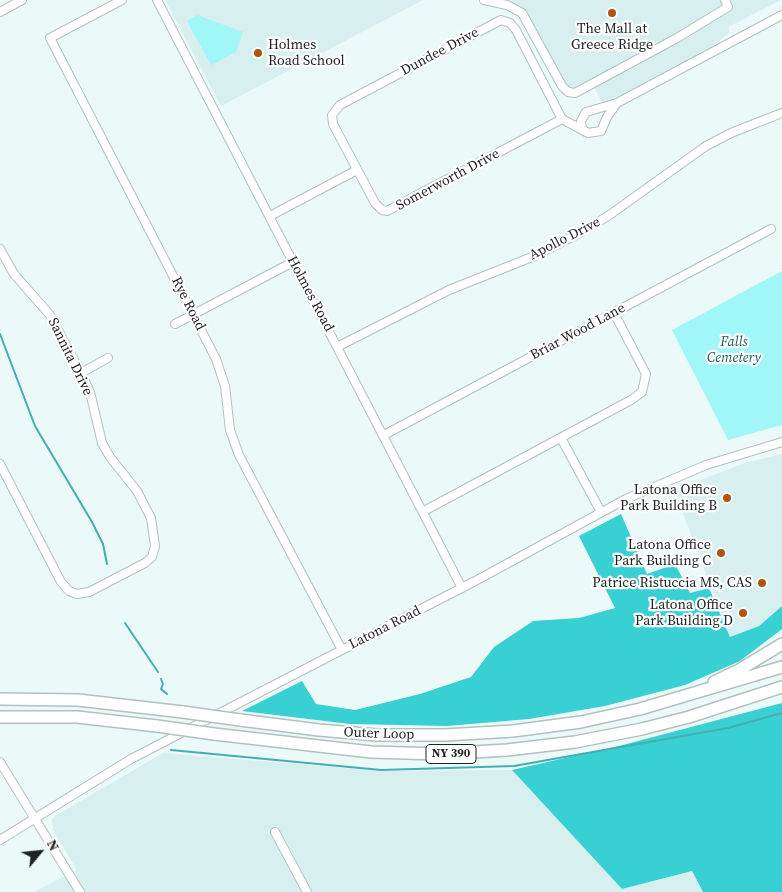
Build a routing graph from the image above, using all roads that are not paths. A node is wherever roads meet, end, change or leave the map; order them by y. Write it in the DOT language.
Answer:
graph roads {
  1 [pos="22,0"];
  2 [pos="122,0"];
  3 [pos="157,0"];
  4 [pos="484,0"];
  5 [pos="724,0"];
  6 [pos="0,12"];
  7 [pos="782,15"];
  8 [pos="617,103"];
  9 [pos="782,112"];
  10 [pos="562,119"];
  11 [pos="588,133"];
  12 [pos="357,170"];
  13 [pos="270,216"];
  14 [pos="772,229"];
  15 [pos="0,249"];
  16 [pos="292,262"];
  17 [pos="614,313"];
  18 [pos="193,314"];
  19 [pos="176,324"];
  20 [pos="338,347"];
  21 [pos="108,358"];
  22 [pos="81,373"];
  23 [pos="384,435"];
  24 [pos="561,438"];
  25 [pos="782,442"];
  26 [pos="0,464"];
  27 [pos="424,511"];
  28 [pos="601,512"];
  29 [pos="462,588"];
  30 [pos="782,638"];
  31 [pos="782,644"];
  32 [pos="342,650"];
  33 [pos="749,664"];
  34 [pos="782,667"];
  35 [pos="782,687"];
  36 [pos="782,691"];
  37 [pos="0,699"];
  38 [pos="735,702"];
  39 [pos="620,713"];
  40 [pos="0,717"];
  41 [pos="0,762"];
  42 [pos="35,818"];
  43 [pos="275,832"];
  44 [pos="0,840"];
  45 [pos="80,892"];
  46 [pos="307,892"];
  1 -- 6 [label="street"];
  2 -- 18 [label="street, Rye Road"];
  3 -- 13 [label="street, Holmes Road"];
  4 -- 5 [label="street"];
  7 -- 8 [label="street"];
  8 -- 11 [label="street"];
  8 -- 11 [label="street"];
  9 -- 20 [label="street, Apollo Drive"];
  10 -- 11 [label="street"];
  10 -- 12 [label="street, Somerworth Drive"];
  10 -- 12 [label="street, Dundee Drive"];
  12 -- 13 [label="street"];
  13 -- 16 [label="street, Holmes Road"];
  14 -- 17 [label="street, Briar Wood Lane"];
  15 -- 22 [label="street, Sannita Drive"];
  16 -- 18 [label="street"];
  16 -- 20 [label="street, Holmes Road"];
  17 -- 23 [label="street, Briar Wood Lane"];
  17 -- 24 [label="street"];
  18 -- 19 [label="street"];
  18 -- 32 [label="street, Rye Road"];
  20 -- 23 [label="street, Holmes Road"];
  21 -- 22 [label="street"];
  22 -- 26 [label="street, Sannita Drive"];
  23 -- 27 [label="street, Holmes Road"];
  24 -- 27 [label="street"];
  24 -- 28 [label="street"];
  25 -- 28 [label="street, Latona Road"];
  27 -- 29 [label="street, Holmes Road"];
  28 -- 29 [label="street, Latona Road"];
  29 -- 32 [label="street, Latona Road"];
  30 -- 33 [label="highway"];
  31 -- 33 [label="highway"];
  32 -- 42 [label="street, Latona Road"];
  33 -- 39 [label="highway"];
  34 -- 39 [label="highway, Outer Loop / NY 390"];
  35 -- 38 [label="highway, Outer Loop / NY 390"];
  36 -- 38 [label="highway"];
  37 -- 39 [label="highway, Outer Loop / NY 390, bridge"];
  38 -- 40 [label="highway, Outer Loop / NY 390, bridge"];
  41 -- 42 [label="street"];
  42 -- 44 [label="street, Latona Road"];
  42 -- 45 [label="street"];
  43 -- 46 [label="street"];
}
